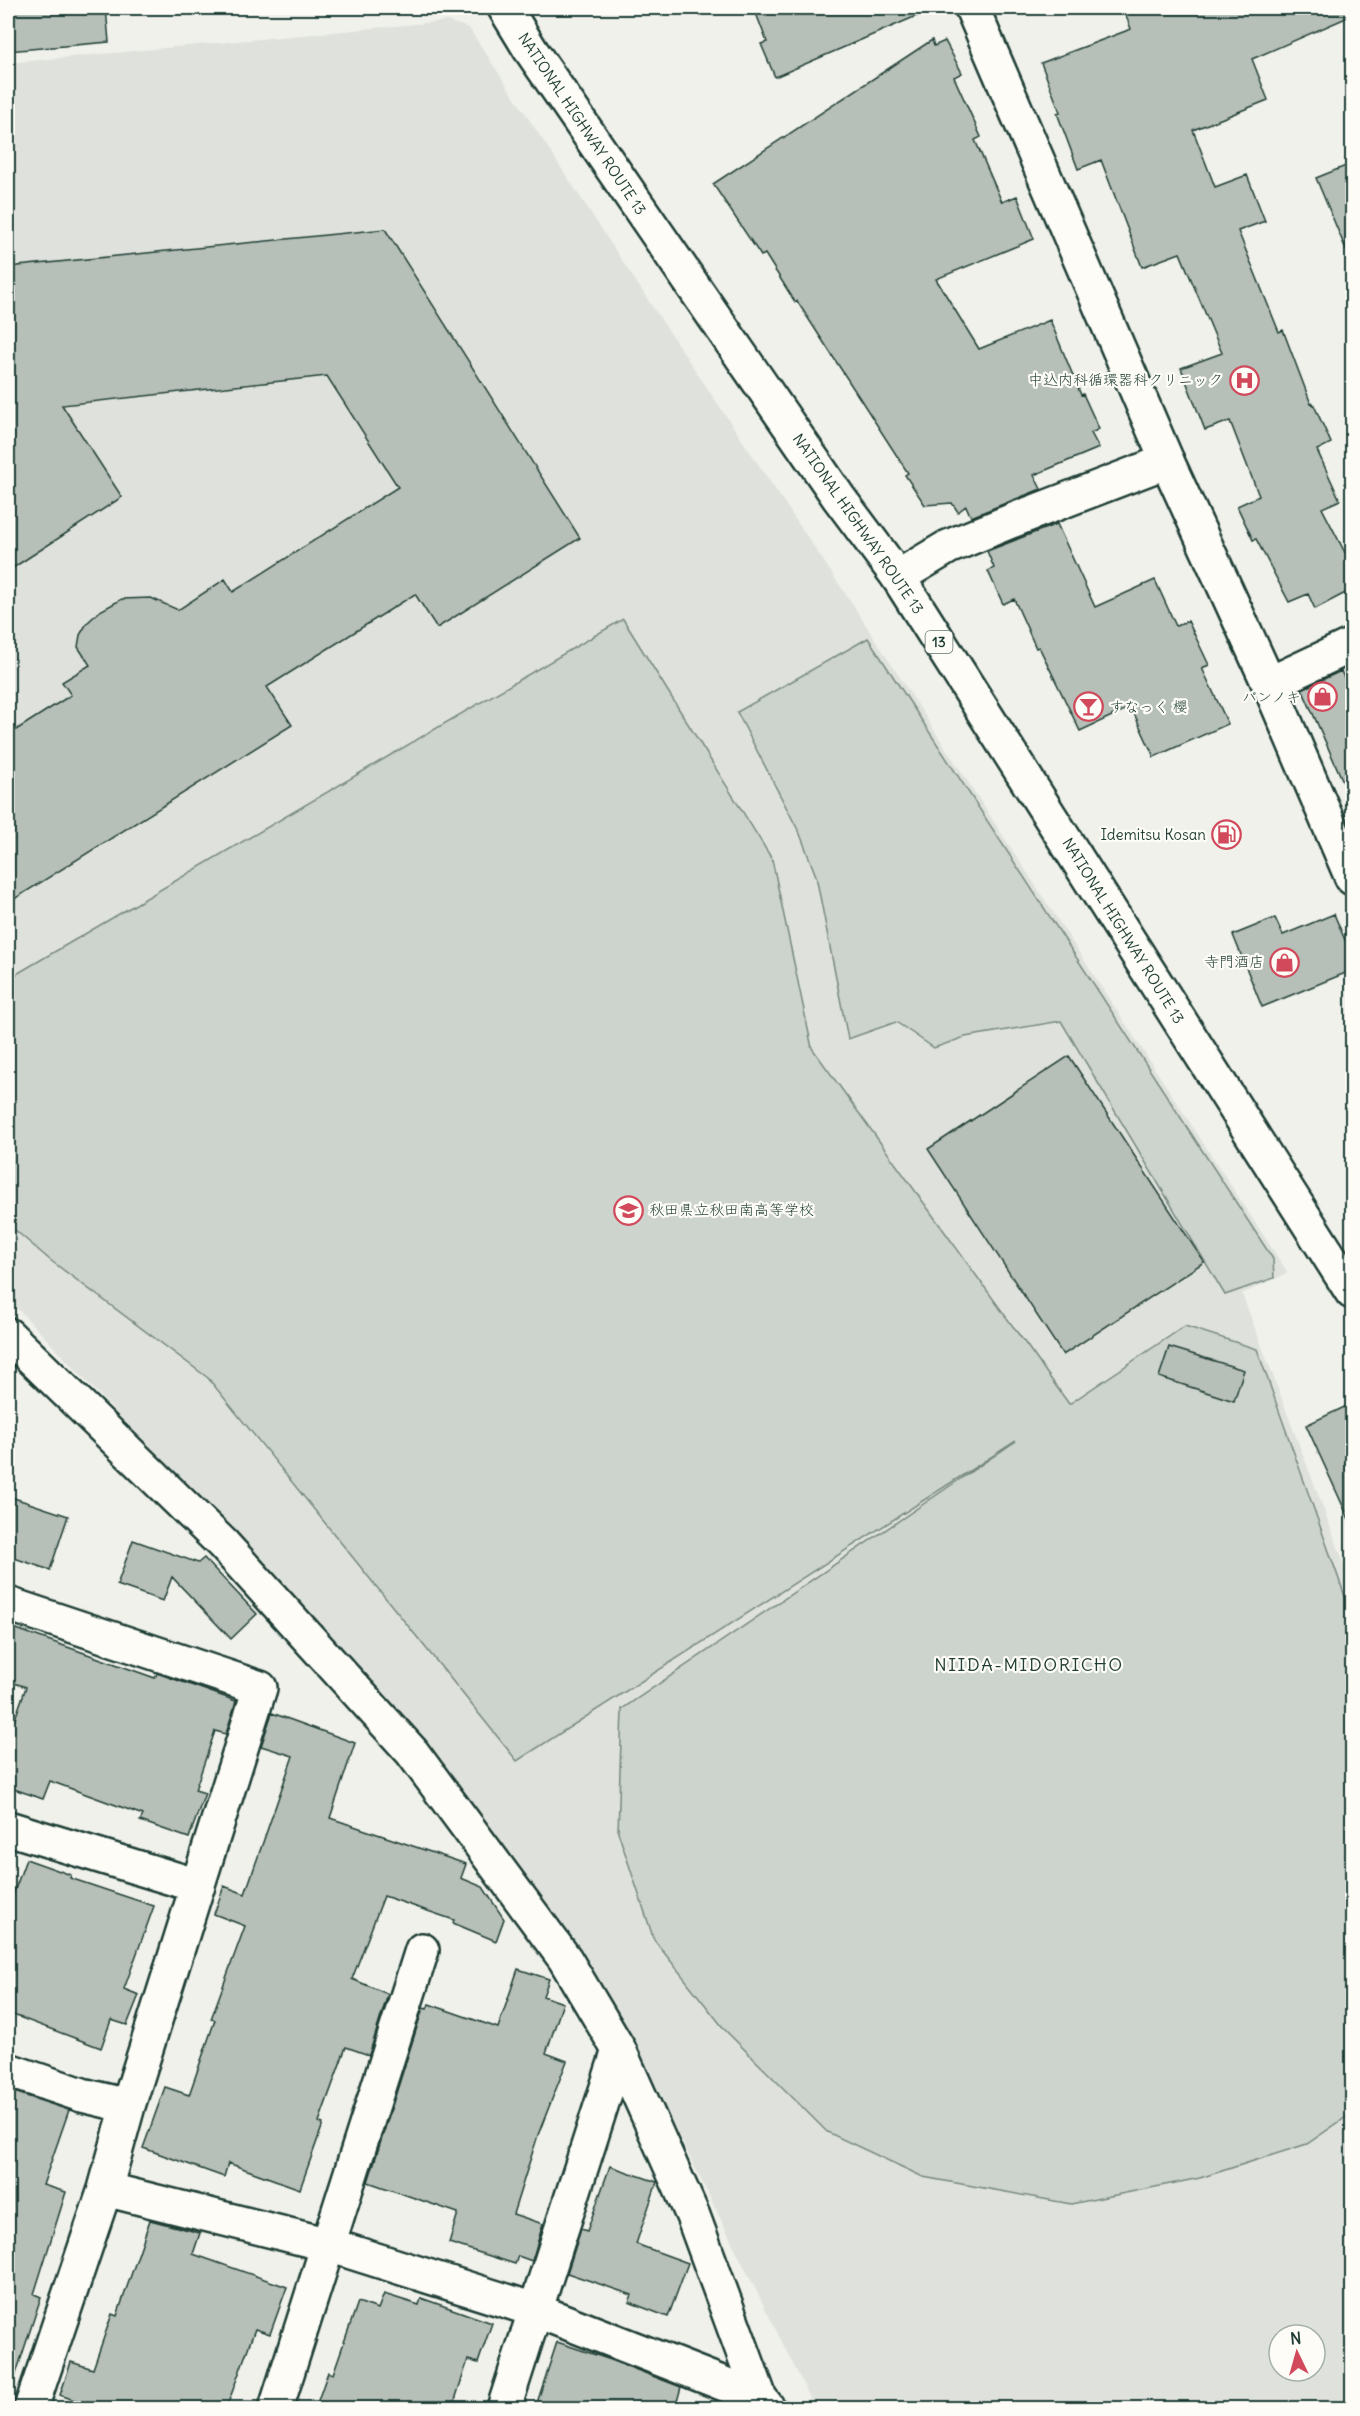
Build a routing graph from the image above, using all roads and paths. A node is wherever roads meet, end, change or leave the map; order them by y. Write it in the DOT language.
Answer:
graph roads {
  1 [pos="505,8"];
  2 [pos="972,8"];
  3 [pos="1167,461"];
  4 [pos="898,577"];
  5 [pos="1353,645"];
  6 [pos="1269,684"];
  7 [pos="1353,878"];
  8 [pos="1353,1292"];
  9 [pos="8,1335"];
  10 [pos="8,1604"];
  11 [pos="8,1828"];
  12 [pos="198,1886"];
  13 [pos="422,1950"];
  14 [pos="619,2050"];
  15 [pos="8,2070"];
  16 [pos="128,2106"];
  17 [pos="105,2189"];
  18 [pos="329,2246"];
  19 [pos="535,2310"];
  20 [pos="764,2403"];
  21 [pos="24,2404"];
  22 [pos="276,2409"];
  23 [pos="504,2409"];
  1 -- 4 [label="main road, NATIONAL HIGHWAY ROUTE 13 / 13"];
  2 -- 3 [label="main road"];
  3 -- 4 [label="main road"];
  3 -- 6 [label="main road"];
  4 -- 8 [label="main road, NATIONAL HIGHWAY ROUTE 13 / 13"];
  5 -- 6 [label="main road"];
  6 -- 7 [label="main road"];
  9 -- 14 [label="main road"];
  10 -- 12 [label="main road"];
  11 -- 12 [label="main road"];
  12 -- 16 [label="main road"];
  13 -- 18 [label="main road"];
  14 -- 19 [label="main road"];
  14 -- 20 [label="main road"];
  15 -- 16 [label="main road"];
  16 -- 17 [label="main road"];
  17 -- 18 [label="main road"];
  17 -- 21 [label="main road"];
  18 -- 19 [label="main road"];
  18 -- 22 [label="main road"];
  19 -- 20 [label="main road"];
  19 -- 23 [label="main road"];
}
